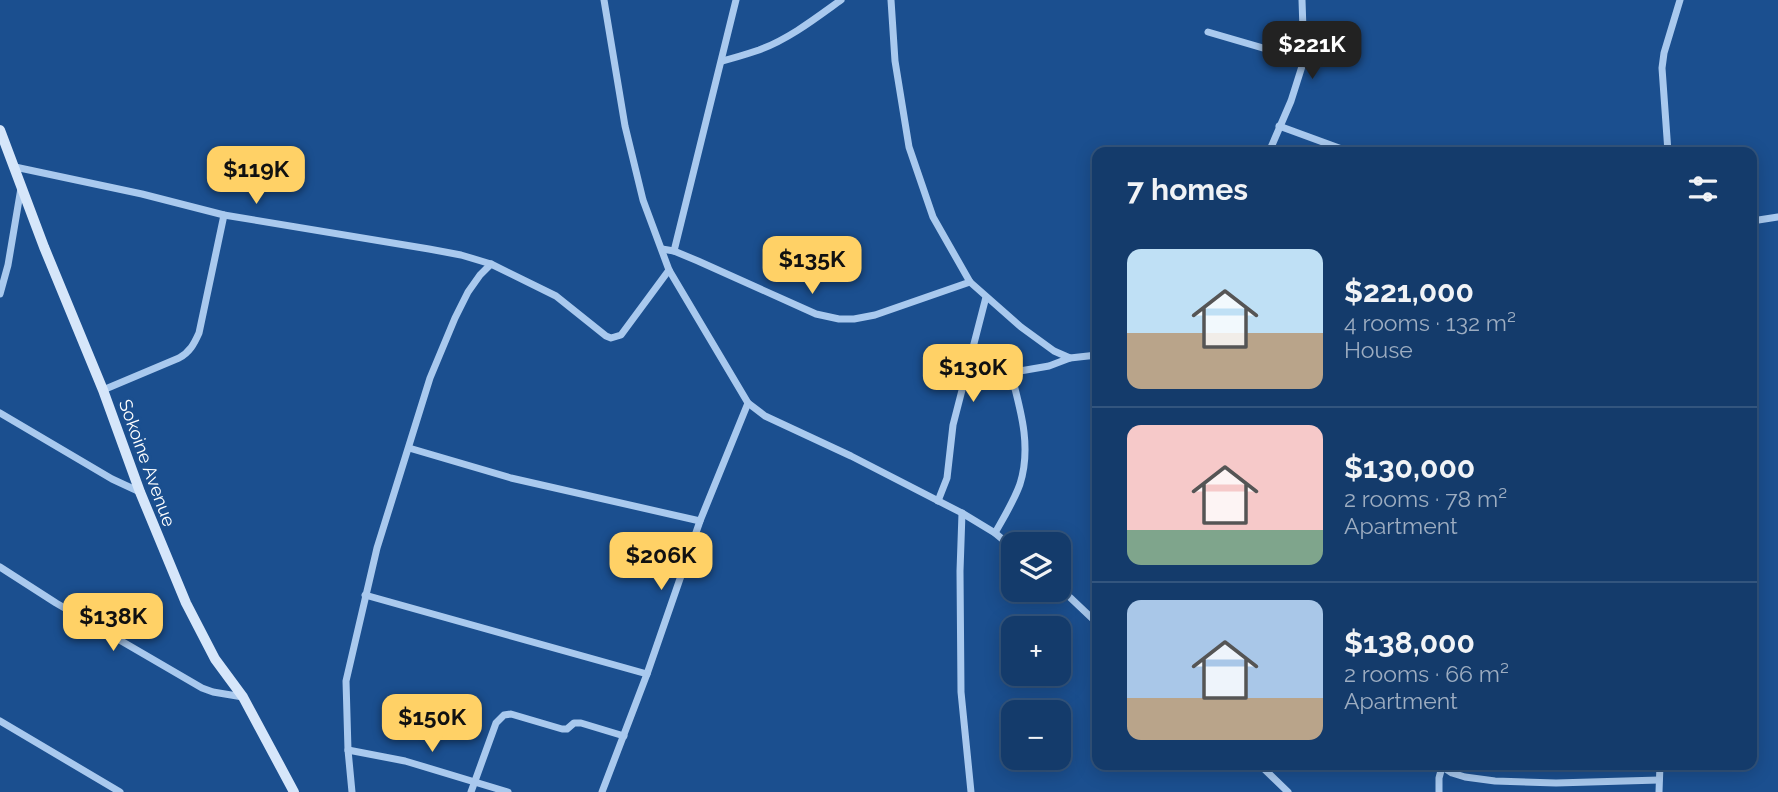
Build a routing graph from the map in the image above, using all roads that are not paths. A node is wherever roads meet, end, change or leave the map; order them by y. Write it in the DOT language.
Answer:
graph roads {
  1 [pos="604,0"];
  2 [pos="736,0"];
  3 [pos="841,0"];
  4 [pos="891,0"];
  5 [pos="1302,0"];
  6 [pos="1680,0"];
  7 [pos="1208,32"];
  8 [pos="1304,60"];
  9 [pos="722,61"];
  10 [pos="1279,126"];
  11 [pos="0,130"];
  12 [pos="1271,147"];
  13 [pos="1336,147"];
  14 [pos="1668,147"];
  15 [pos="4,151"];
  16 [pos="15,167"];
  17 [pos="21,188"];
  18 [pos="224,215"];
  19 [pos="1778,217"];
  20 [pos="1757,220"];
  21 [pos="662,249"];
  22 [pos="674,251"];
  23 [pos="491,264"];
  24 [pos="669,270"];
  25 [pos="970,282"];
  26 [pos="0,294"];
  27 [pos="986,297"];
  28 [pos="1092,356"];
  29 [pos="1070,358"];
  30 [pos="103,390"];
  31 [pos="748,403"];
  32 [pos="0,413"];
  33 [pos="409,448"];
  34 [pos="140,492"];
  35 [pos="938,500"];
  36 [pos="962,513"];
  37 [pos="700,521"];
  38 [pos="995,533"];
  39 [pos="1001,538"];
  40 [pos="0,567"];
  41 [pos="365,596"];
  42 [pos="1071,598"];
  43 [pos="1092,617"];
  44 [pos="647,674"];
  45 [pos="243,697"];
  46 [pos="0,721"];
  47 [pos="624,736"];
  48 [pos="348,750"];
  49 [pos="1265,770"];
  50 [pos="1440,770"];
  51 [pos="1447,770"];
  52 [pos="1660,770"];
  53 [pos="1659,780"];
  54 [pos="475,781"];
  55 [pos="120,792"];
  56 [pos="294,792"];
  57 [pos="352,792"];
  58 [pos="471,792"];
  59 [pos="508,792"];
  60 [pos="602,792"];
  61 [pos="971,792"];
  62 [pos="1288,792"];
  63 [pos="1439,792"];
  64 [pos="1659,792"];
  1 -- 21 [label="street"];
  2 -- 9 [label="street"];
  3 -- 9 [label="street"];
  4 -- 25 [label="street"];
  5 -- 8 [label="street"];
  6 -- 14 [label="street"];
  7 -- 8 [label="street"];
  8 -- 10 [label="street"];
  9 -- 22 [label="street"];
  10 -- 12 [label="street"];
  10 -- 13 [label="street"];
  11 -- 15 [label="street, Sokoine Avenue"];
  15 -- 16 [label="street, Sokoine Avenue"];
  16 -- 17 [label="street, Sokoine Avenue"];
  16 -- 18 [label="street"];
  17 -- 26 [label="street"];
  17 -- 30 [label="street, Sokoine Avenue"];
  18 -- 23 [label="street"];
  18 -- 30 [label="street"];
  19 -- 20 [label="street"];
  21 -- 22 [label="street"];
  21 -- 24 [label="street"];
  22 -- 25 [label="street"];
  23 -- 24 [label="street"];
  23 -- 33 [label="street"];
  24 -- 31 [label="street"];
  25 -- 27 [label="street"];
  27 -- 29 [label="street"];
  27 -- 35 [label="street"];
  28 -- 29 [label="street"];
  29 -- 38 [label="street"];
  30 -- 34 [label="street, Sokoine Avenue"];
  31 -- 35 [label="street"];
  31 -- 37 [label="street"];
  32 -- 34 [label="street"];
  33 -- 37 [label="street"];
  33 -- 41 [label="street"];
  34 -- 45 [label="street, Sokoine Avenue"];
  35 -- 36 [label="street"];
  36 -- 38 [label="street"];
  36 -- 61 [label="street"];
  37 -- 44 [label="street"];
  38 -- 39 [label="street"];
  40 -- 45 [label="street"];
  41 -- 44 [label="street"];
  41 -- 48 [label="street"];
  42 -- 43 [label="street"];
  44 -- 47 [label="street"];
  45 -- 56 [label="street, Sokoine Avenue"];
  46 -- 55 [label="street"];
  47 -- 54 [label="street"];
  47 -- 60 [label="street"];
  48 -- 54 [label="street"];
  48 -- 57 [label="street"];
  49 -- 62 [label="street"];
  50 -- 63 [label="street"];
  51 -- 53 [label="street"];
  52 -- 53 [label="street"];
  53 -- 64 [label="street"];
  54 -- 58 [label="street"];
  54 -- 59 [label="street"];
}
